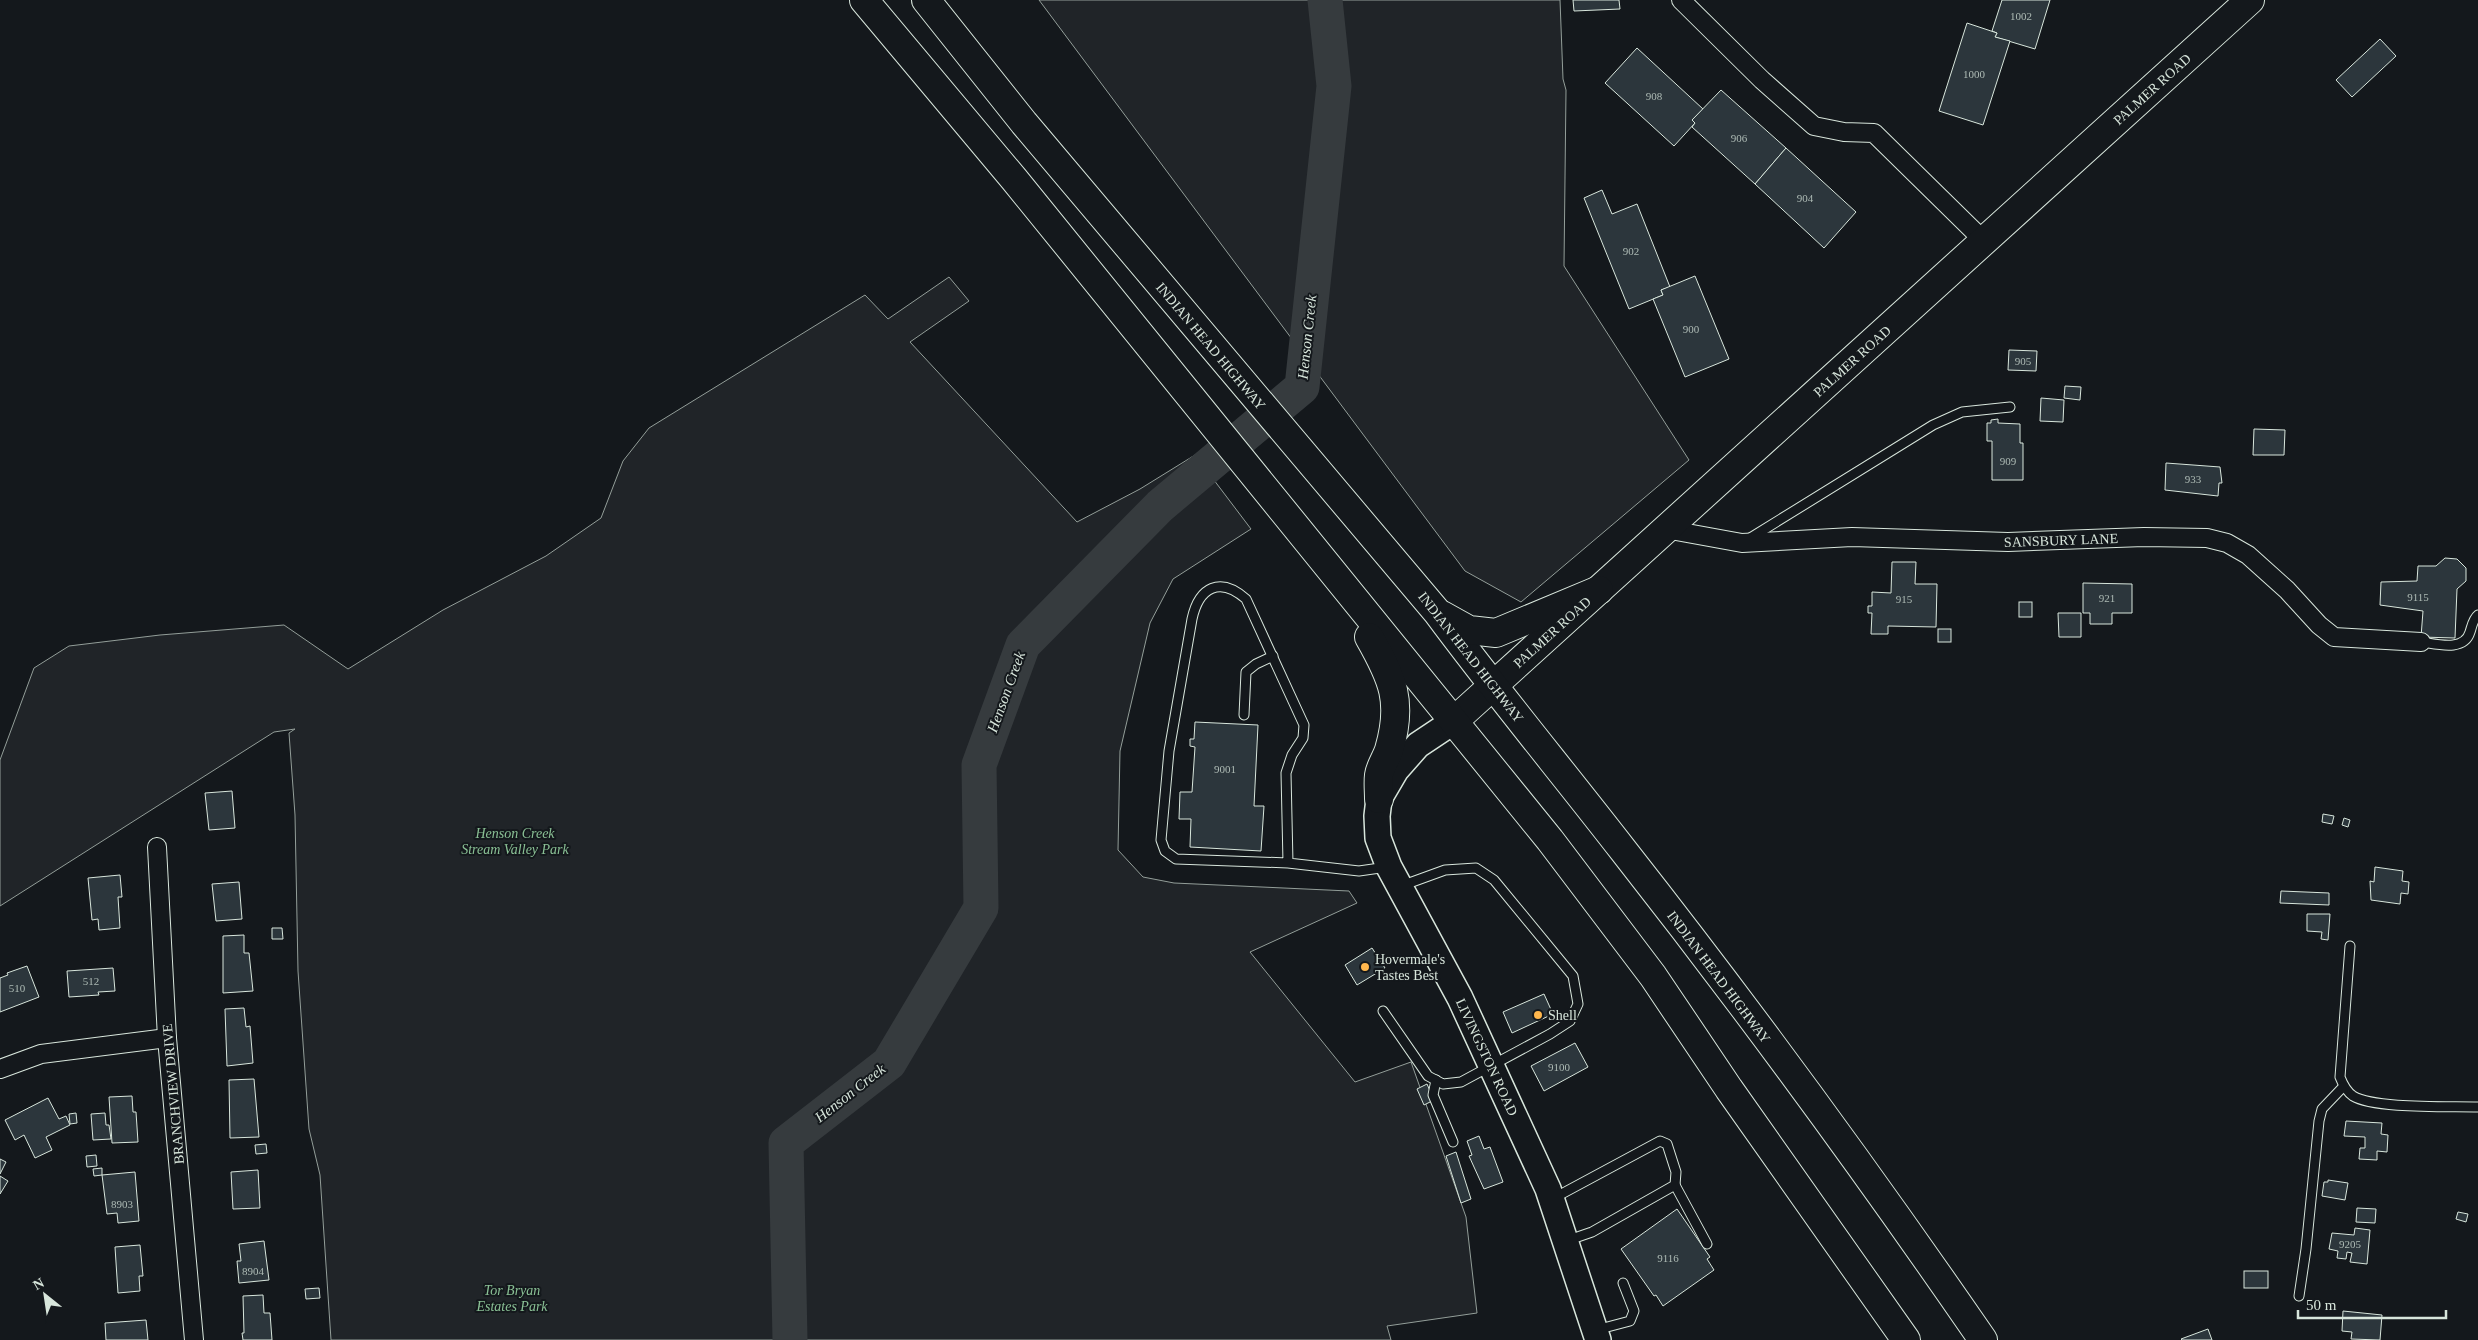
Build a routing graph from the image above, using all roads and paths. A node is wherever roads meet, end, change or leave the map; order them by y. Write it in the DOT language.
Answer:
graph roads {
  1 [pos="864,0"];
  2 [pos="926,0"];
  3 [pos="948,0"];
  4 [pos="1681,0"];
  5 [pos="2250,0"];
  6 [pos="975,61"];
  7 [pos="1984,241"];
  8 [pos="2010,407"];
  9 [pos="1665,529"];
  10 [pos="1742,543"];
  11 [pos="1334,572"];
  12 [pos="1599,590"];
  13 [pos="1437,612"];
  14 [pos="2478,615"];
  15 [pos="2421,642"];
  16 [pos="1273,656"];
  17 [pos="1492,686"];
  18 [pos="1244,715"];
  19 [pos="1454,721"];
  20 [pos="1379,799"];
  21 [pos="157,847"];
  22 [pos="1288,863"];
  23 [pos="1395,877"];
  24 [pos="2350,946"];
  25 [pos="1383,1012"];
  26 [pos="167,1038"];
  27 [pos="1491,1064"];
  28 [pos="0,1069"];
  29 [pos="1436,1080"];
  30 [pos="2343,1087"];
  31 [pos="2478,1107"];
  32 [pos="1453,1142"];
  33 [pos="1675,1185"];
  34 [pos="1551,1199"];
  35 [pos="1566,1241"];
  36 [pos="1707,1244"];
  37 [pos="1623,1283"];
  38 [pos="2299,1296"];
  39 [pos="1597,1335"];
  40 [pos="194,1340"];
  41 [pos="1906,1340"];
  42 [pos="1983,1340"];
  1 -- 11 [label="main road"];
  2 -- 6 [label="main road, INDIAN HEAD HIGHWAY"];
  3 -- 6 [label="main road"];
  4 -- 7 [label="street"];
  5 -- 7 [label="main road, PALMER ROAD"];
  6 -- 13 [label="main road, INDIAN HEAD HIGHWAY"];
  7 -- 9 [label="main road, PALMER ROAD"];
  8 -- 10 [label="lane"];
  9 -- 10 [label="street, SANSBURY LANE"];
  9 -- 12 [label="main road, PALMER ROAD"];
  10 -- 15 [label="street, SANSBURY LANE"];
  11 -- 19 [label="main road"];
  11 -- 20 [label="main road"];
  12 -- 13 [label="main road"];
  12 -- 17 [label="main road, PALMER ROAD"];
  13 -- 17 [label="main road, INDIAN HEAD HIGHWAY"];
  14 -- 15 [label="lane"];
  16 -- 18 [label="lane"];
  16 -- 22 [label="lane"];
  16 -- 22 [label="lane"];
  17 -- 19 [label="main road, PALMER ROAD"];
  17 -- 42 [label="main road, INDIAN HEAD HIGHWAY"];
  19 -- 20 [label="main road, LIVINGSTON ROAD"];
  19 -- 41 [label="main road"];
  20 -- 23 [label="main road, LIVINGSTON ROAD"];
  21 -- 26 [label="street, BRANCHVIEW DRIVE"];
  22 -- 23 [label="lane"];
  23 -- 27 [label="main road, LIVINGSTON ROAD"];
  23 -- 27 [label="lane"];
  24 -- 30 [label="lane"];
  25 -- 29 [label="lane"];
  26 -- 28 [label="street"];
  26 -- 40 [label="street, BRANCHVIEW DRIVE"];
  27 -- 29 [label="lane"];
  27 -- 34 [label="main road, LIVINGSTON ROAD"];
  29 -- 32 [label="lane"];
  30 -- 31 [label="lane"];
  30 -- 38 [label="lane"];
  33 -- 34 [label="lane"];
  33 -- 35 [label="lane"];
  33 -- 36 [label="lane"];
  34 -- 35 [label="main road, LIVINGSTON ROAD"];
  35 -- 39 [label="main road, LIVINGSTON ROAD"];
  37 -- 39 [label="lane"];
}
